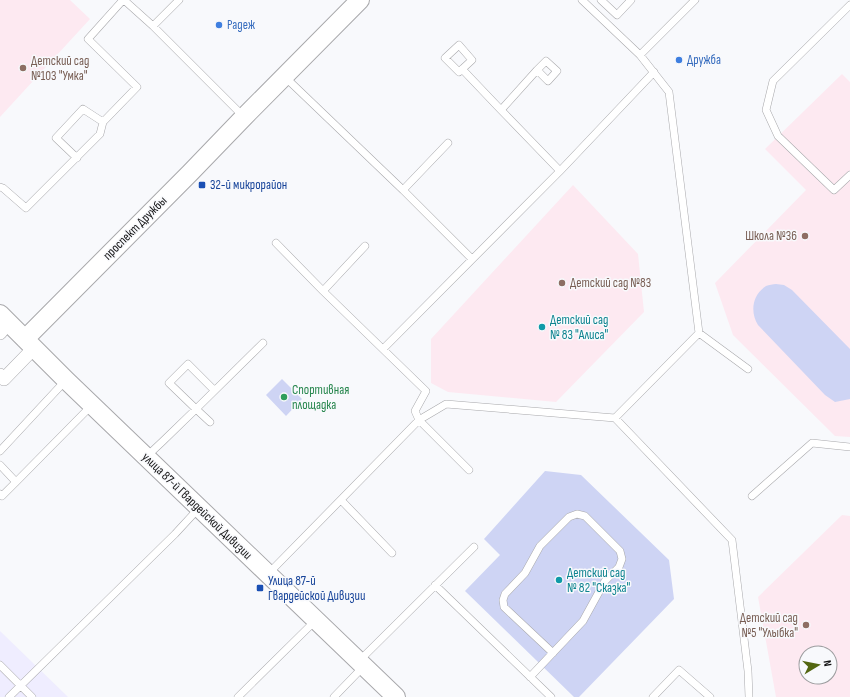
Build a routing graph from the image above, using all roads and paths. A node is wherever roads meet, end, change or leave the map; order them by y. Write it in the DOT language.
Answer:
graph roads {
  1 [pos="123,0"];
  2 [pos="179,0"];
  3 [pos="360,0"];
  4 [pos="601,0"];
  5 [pos="631,0"];
  6 [pos="695,0"];
  7 [pos="586,1"];
  8 [pos="850,5"];
  9 [pos="153,26"];
  10 [pos="640,55"];
  11 [pos="462,69"];
  12 [pos="537,70"];
  13 [pos="654,72"];
  14 [pos="285,76"];
  15 [pos="501,110"];
  16 [pos="244,117"];
  17 [pos="103,122"];
  18 [pos="448,143"];
  19 [pos="77,158"];
  20 [pos="560,171"];
  21 [pos="850,175"];
  22 [pos="0,187"];
  23 [pos="403,190"];
  24 [pos="276,243"];
  25 [pos="365,246"];
  26 [pos="472,259"];
  27 [pos="323,291"];
  28 [pos="3,323"];
  29 [pos="699,333"];
  30 [pos="30,343"];
  31 [pos="263,343"];
  32 [pos="384,349"];
  33 [pos="748,370"];
  34 [pos="0,375"];
  35 [pos="66,380"];
  36 [pos="214,390"];
  37 [pos="92,405"];
  38 [pos="196,409"];
  39 [pos="615,418"];
  40 [pos="419,420"];
  41 [pos="210,422"];
  42 [pos="850,447"];
  43 [pos="0,451"];
  44 [pos="146,457"];
  45 [pos="0,465"];
  46 [pos="469,470"];
  47 [pos="16,482"];
  48 [pos="0,494"];
  49 [pos="752,496"];
  50 [pos="341,500"];
  51 [pos="199,508"];
  52 [pos="474,547"];
  53 [pos="392,553"];
  54 [pos="268,574"];
  55 [pos="435,585"];
  56 [pos="316,620"];
  57 [pos="553,653"];
  58 [pos="362,663"];
  59 [pos="0,665"];
  60 [pos="530,677"];
  61 [pos="20,686"];
  62 [pos="9,697"];
  63 [pos="32,697"];
  64 [pos="238,697"];
  65 [pos="334,697"];
  66 [pos="396,697"];
  67 [pos="550,697"];
  68 [pos="654,697"];
  69 [pos="710,697"];
  70 [pos="749,697"];
  1 -- 9 [label="lane"];
  1 -- 17 [label="lane"];
  2 -- 9 [label="lane"];
  3 -- 14 [label="street"];
  4 -- 5 [label="lane"];
  6 -- 10 [label="lane"];
  7 -- 10 [label="lane"];
  8 -- 21 [label="lane"];
  9 -- 16 [label="lane"];
  10 -- 13 [label="lane"];
  11 -- 15 [label="lane"];
  12 -- 15 [label="lane"];
  13 -- 20 [label="lane"];
  13 -- 29 [label="lane"];
  14 -- 16 [label="street, проспект Дружбы"];
  14 -- 23 [label="lane"];
  15 -- 20 [label="lane"];
  16 -- 30 [label="street, проспект Дружбы"];
  17 -- 19 [label="lane"];
  17 -- 19 [label="lane"];
  18 -- 23 [label="lane"];
  19 -- 22 [label="lane"];
  20 -- 26 [label="lane"];
  23 -- 26 [label="lane"];
  24 -- 27 [label="lane"];
  25 -- 27 [label="lane"];
  26 -- 32 [label="lane"];
  27 -- 32 [label="lane"];
  28 -- 30 [label="street, улица 87-й Гвардейской Дивизии"];
  29 -- 33 [label="lane"];
  29 -- 39 [label="lane"];
  30 -- 34 [label="street"];
  30 -- 35 [label="street, улица 87-й Гвардейской Дивизии"];
  31 -- 36 [label="lane"];
  32 -- 40 [label="lane"];
  35 -- 37 [label="street, улица 87-й Гвардейской Дивизии"];
  35 -- 43 [label="lane"];
  36 -- 38 [label="lane"];
  36 -- 38 [label="lane"];
  37 -- 44 [label="street, улица 87-й Гвардейской Дивизии"];
  37 -- 47 [label="lane"];
  38 -- 41 [label="lane"];
  38 -- 44 [label="lane"];
  39 -- 40 [label="lane"];
  39 -- 70 [label="lane"];
  40 -- 46 [label="lane"];
  40 -- 50 [label="lane"];
  42 -- 49 [label="lane"];
  44 -- 51 [label="street, улица 87-й Гвардейской Дивизии"];
  45 -- 47 [label="lane"];
  47 -- 48 [label="lane"];
  50 -- 53 [label="lane"];
  50 -- 54 [label="lane"];
  51 -- 54 [label="street, улица 87-й Гвардейской Дивизии"];
  51 -- 61 [label="lane"];
  52 -- 55 [label="lane"];
  54 -- 56 [label="street, улица 87-й Гвардейской Дивизии"];
  55 -- 58 [label="lane"];
  55 -- 60 [label="lane"];
  56 -- 58 [label="street, улица 87-й Гвардейской Дивизии"];
  56 -- 64 [label="lane"];
  57 -- 57 [label="lane"];
  57 -- 60 [label="lane"];
  58 -- 65 [label="lane"];
  58 -- 66 [label="street, улица 87-й Гвардейской Дивизии"];
  59 -- 61 [label="lane"];
  60 -- 67 [label="lane"];
  61 -- 62 [label="lane"];
  61 -- 63 [label="lane"];
  68 -- 69 [label="lane"];
}
